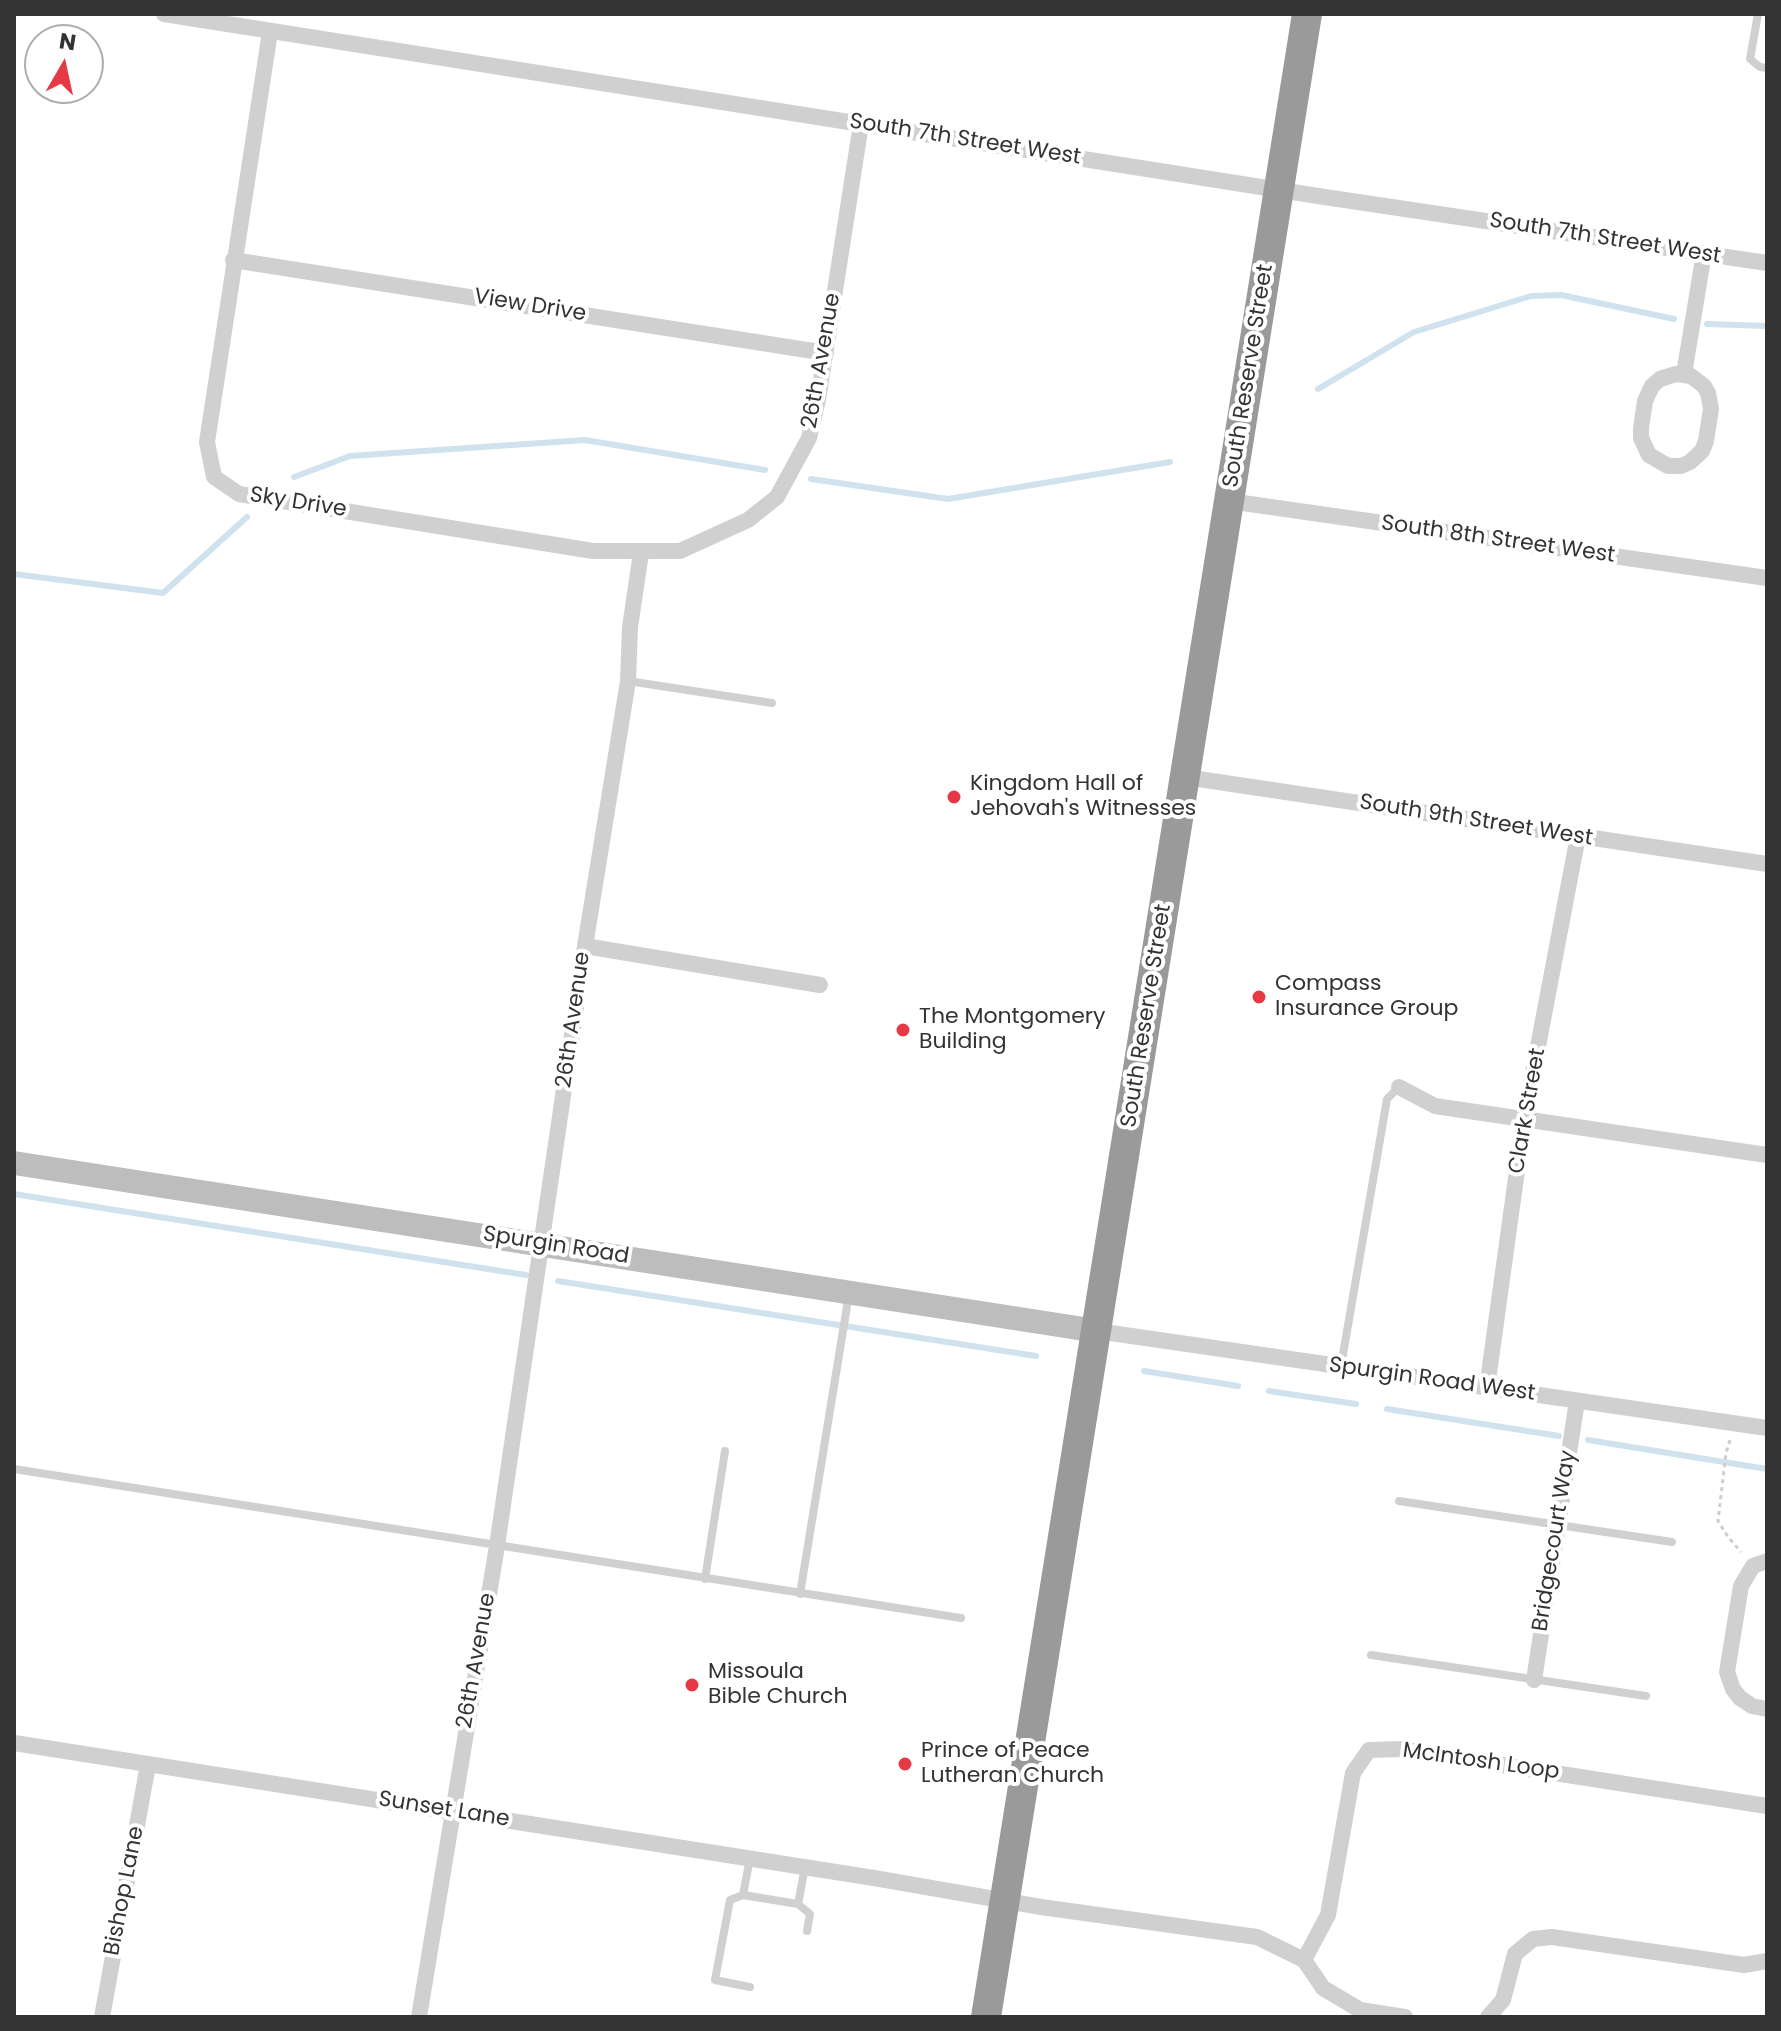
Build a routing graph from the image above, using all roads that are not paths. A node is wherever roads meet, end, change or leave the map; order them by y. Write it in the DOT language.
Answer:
graph roads {
  1 [pos="1307,14"];
  2 [pos="1758,14"];
  3 [pos="173,15"];
  4 [pos="270,32"];
  5 [pos="1767,68"];
  6 [pos="861,124"];
  7 [pos="1278,189"];
  8 [pos="1704,253"];
  9 [pos="233,260"];
  10 [pos="1767,263"];
  11 [pos="826,353"];
  12 [pos="1684,374"];
  13 [pos="1229,501"];
  14 [pos="641,553"];
  15 [pos="1767,578"];
  16 [pos="628,681"];
  17 [pos="772,703"];
  18 [pos="1185,777"];
  19 [pos="1578,836"];
  20 [pos="1767,864"];
  21 [pos="585,946"];
  22 [pos="820,985"];
  23 [pos="1399,1087"];
  24 [pos="1524,1120"];
  25 [pos="1767,1155"];
  26 [pos="14,1163"];
  27 [pos="541,1243"];
  28 [pos="849,1291"];
  29 [pos="1097,1331"];
  30 [pos="1341,1366"];
  31 [pos="1487,1388"];
  32 [pos="1577,1401"];
  33 [pos="1767,1428"];
  34 [pos="725,1451"];
  35 [pos="14,1469"];
  36 [pos="1399,1501"];
  37 [pos="1557,1524"];
  38 [pos="1672,1542"];
  39 [pos="497,1546"];
  40 [pos="1767,1561"];
  41 [pos="705,1579"];
  42 [pos="800,1594"];
  43 [pos="961,1618"];
  44 [pos="1371,1655"];
  45 [pos="1534,1680"];
  46 [pos="1646,1696"];
  47 [pos="1767,1709"];
  48 [pos="14,1743"];
  49 [pos="148,1765"];
  50 [pos="1767,1806"];
  51 [pos="451,1811"];
  52 [pos="750,1858"];
  53 [pos="805,1867"];
  54 [pos="743,1895"];
  55 [pos="1003,1899"];
  56 [pos="798,1904"];
  57 [pos="807,1931"];
  58 [pos="1304,1960"];
  59 [pos="1767,1961"];
  60 [pos="750,1987"];
  61 [pos="1373,2015"];
  62 [pos="102,2017"];
  63 [pos="419,2017"];
  64 [pos="986,2017"];
  65 [pos="1405,2017"];
  66 [pos="1488,2017"];
  1 -- 7 [label="highway, South Reserve Street"];
  2 -- 5 [label="lane"];
  3 -- 4 [label="street, South 7th Street West"];
  4 -- 6 [label="street, South 7th Street West"];
  4 -- 9 [label="street, Sky Drive"];
  6 -- 7 [label="street, South 7th Street West"];
  6 -- 11 [label="street, 26th Avenue"];
  7 -- 8 [label="street, South 7th Street West"];
  7 -- 13 [label="highway, South Reserve Street"];
  8 -- 10 [label="street, South 7th Street West"];
  8 -- 12 [label="street"];
  9 -- 11 [label="street, View Drive"];
  9 -- 14 [label="street, Sky Drive"];
  11 -- 14 [label="street, 26th Avenue"];
  12 -- 12 [label="street"];
  13 -- 15 [label="street, South 8th Street West"];
  13 -- 18 [label="highway, South Reserve Street"];
  14 -- 16 [label="street, 26th Avenue"];
  16 -- 17 [label="lane"];
  16 -- 21 [label="street, 26th Avenue"];
  18 -- 19 [label="street, South 9th Street West"];
  18 -- 29 [label="highway, South Reserve Street"];
  19 -- 20 [label="street, South 9th Street West"];
  19 -- 24 [label="street, Clark Street"];
  21 -- 22 [label="street"];
  21 -- 27 [label="street, 26th Avenue"];
  23 -- 24 [label="street"];
  23 -- 30 [label="lane"];
  24 -- 25 [label="street"];
  24 -- 31 [label="street, Clark Street"];
  26 -- 27 [label="street, Spurgin Road"];
  27 -- 28 [label="street, Spurgin Road"];
  27 -- 39 [label="street, 26th Avenue"];
  28 -- 29 [label="street, Spurgin Road"];
  28 -- 42 [label="lane"];
  29 -- 30 [label="street, Spurgin Road West"];
  29 -- 55 [label="highway, South Reserve Street"];
  30 -- 31 [label="street, Spurgin Road West"];
  31 -- 32 [label="street, Spurgin Road West"];
  32 -- 33 [label="street, Spurgin Road West"];
  32 -- 37 [label="street, Bridgecourt Way"];
  34 -- 41 [label="lane"];
  35 -- 39 [label="lane"];
  36 -- 37 [label="lane"];
  37 -- 38 [label="lane"];
  37 -- 45 [label="street, Bridgecourt Way"];
  39 -- 41 [label="lane"];
  39 -- 51 [label="street, 26th Avenue"];
  40 -- 47 [label="street"];
  41 -- 42 [label="lane"];
  42 -- 43 [label="lane"];
  44 -- 45 [label="lane"];
  45 -- 46 [label="lane"];
  48 -- 49 [label="street, Sunset Lane"];
  49 -- 51 [label="street, Sunset Lane"];
  49 -- 62 [label="street, Bishop Lane"];
  50 -- 58 [label="street, McIntosh Loop"];
  51 -- 52 [label="street, Sunset Lane"];
  51 -- 63 [label="street, 26th Avenue"];
  52 -- 53 [label="street, Sunset Lane"];
  52 -- 54 [label="lane"];
  53 -- 55 [label="street, Sunset Lane"];
  53 -- 56 [label="lane"];
  54 -- 56 [label="lane"];
  54 -- 60 [label="lane"];
  55 -- 58 [label="street"];
  55 -- 64 [label="highway, South Reserve Street"];
  56 -- 57 [label="lane"];
  58 -- 61 [label="street"];
  59 -- 66 [label="street"];
  61 -- 65 [label="street"];
}
